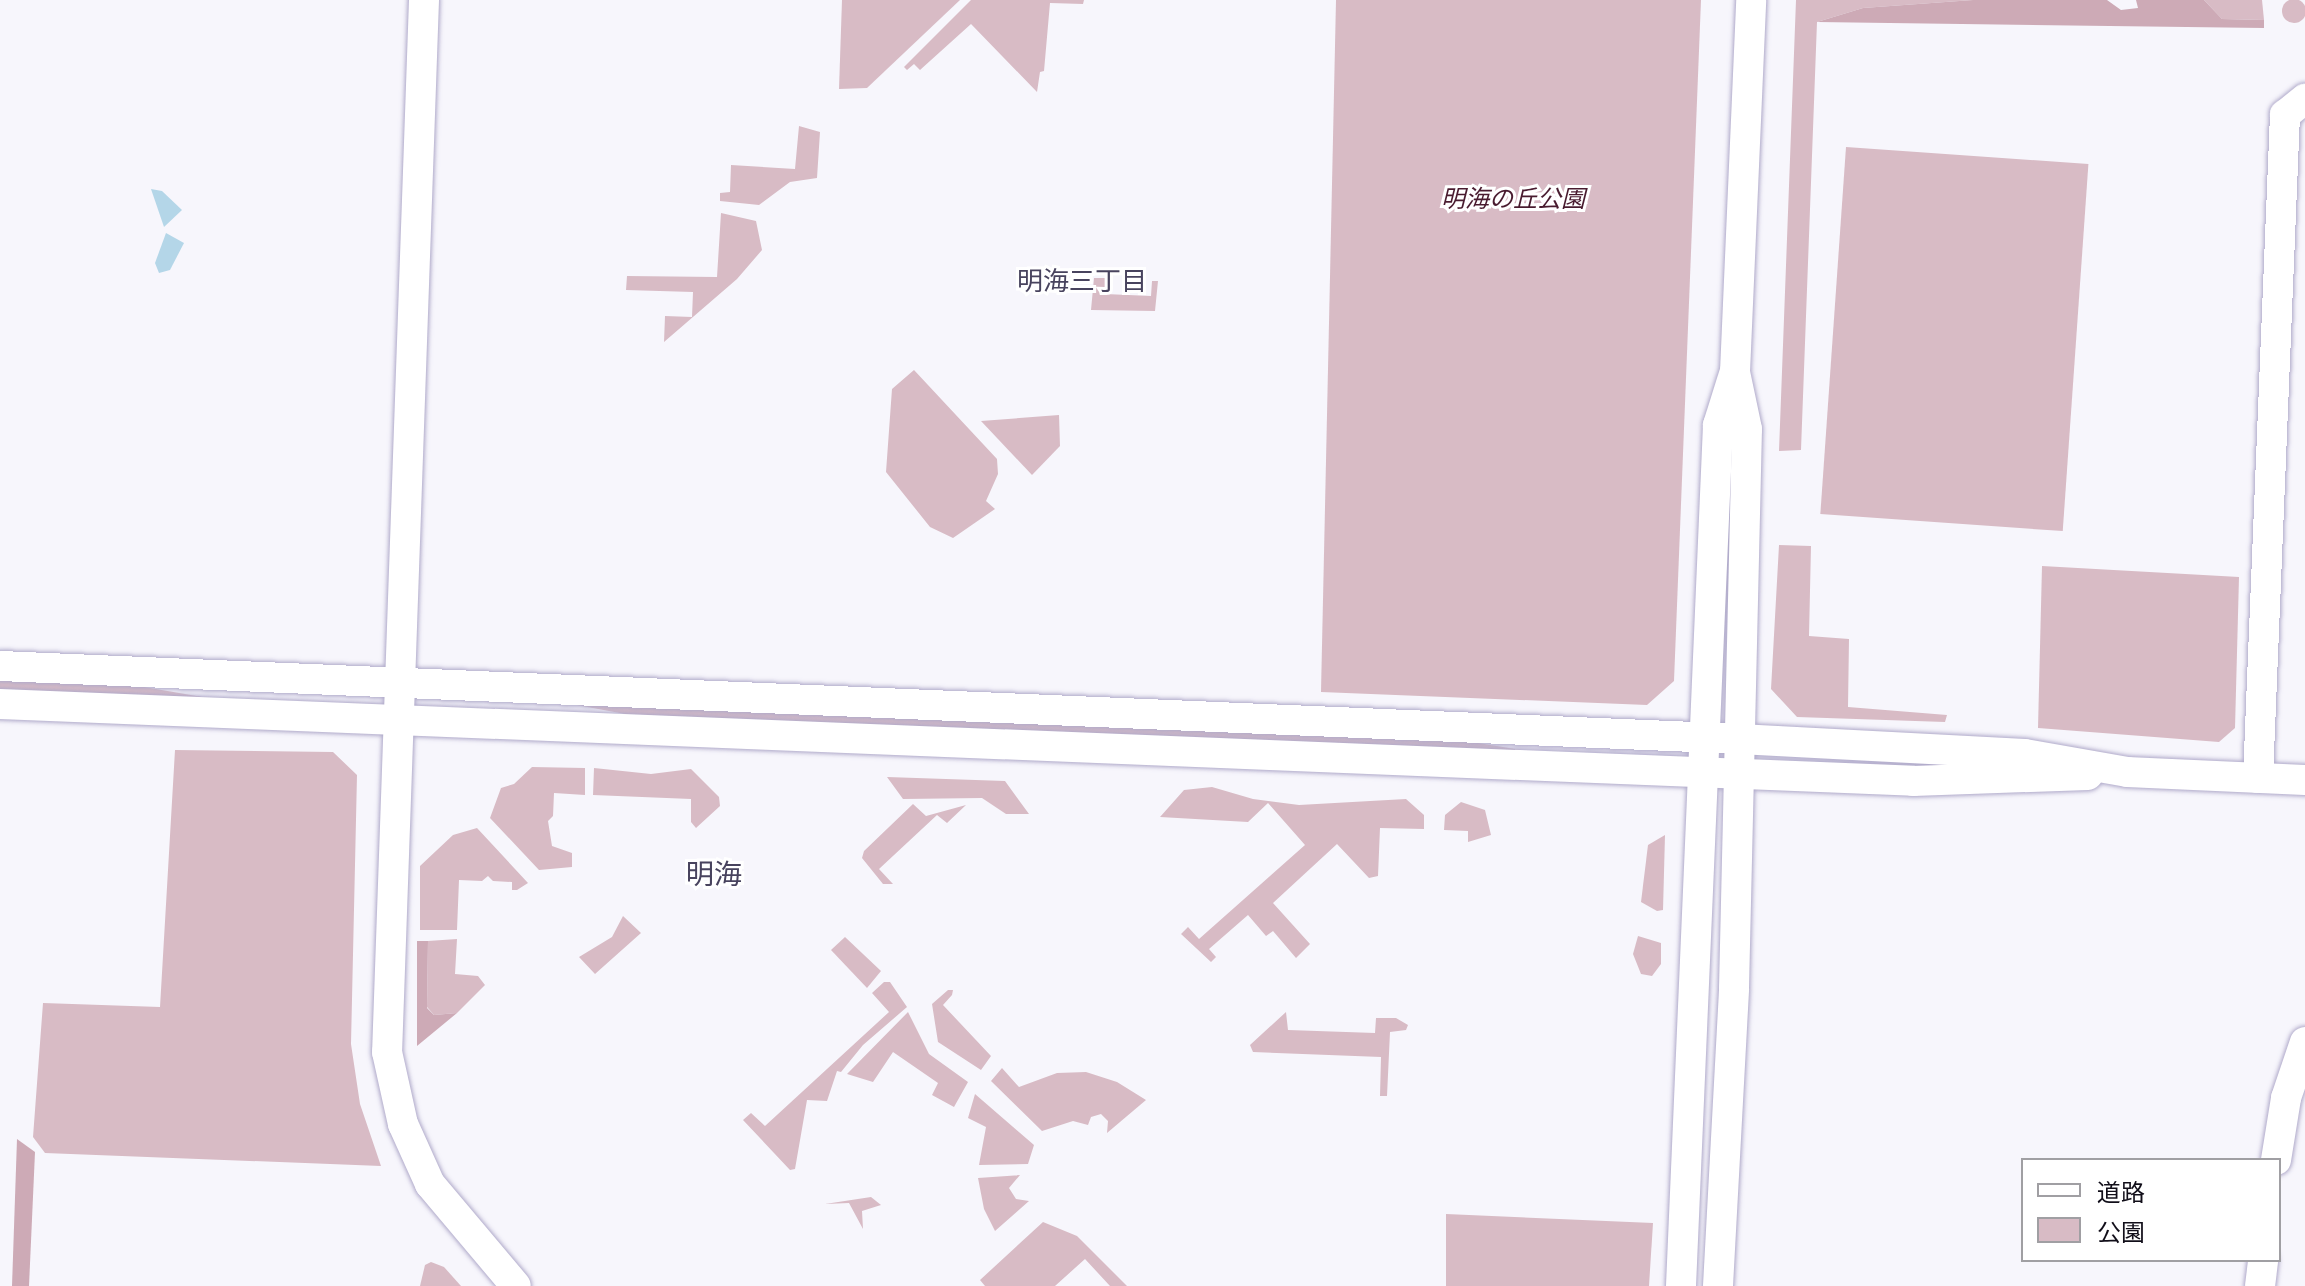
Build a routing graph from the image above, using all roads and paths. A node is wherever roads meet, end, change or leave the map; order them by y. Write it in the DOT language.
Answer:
graph roads {
  1 [pos="1751,0"];
  2 [pos="424,15"];
  3 [pos="2305,99"];
  4 [pos="1735,372"];
  5 [pos="0,666"];
  6 [pos="399,683"];
  7 [pos="0,704"];
  8 [pos="397,722"];
  9 [pos="1701,738"];
  10 [pos="1739,739"];
  11 [pos="1701,772"];
  12 [pos="2127,772"];
  13 [pos="1738,774"];
  14 [pos="2258,778"];
  15 [pos="2305,780"];
  16 [pos="2305,1042"];
  17 [pos="2276,1158"];
  18 [pos="2263,1262"];
  19 [pos="516,1286"];
  20 [pos="1681,1286"];
  21 [pos="1718,1286"];
  22 [pos="2260,1286"];
  1 -- 4 [label="street"];
  2 -- 6 [label="street"];
  3 -- 14 [label="street"];
  4 -- 9 [label="street"];
  4 -- 10 [label="street"];
  5 -- 6 [label="street"];
  6 -- 8 [label="street"];
  6 -- 9 [label="street"];
  7 -- 8 [label="street"];
  8 -- 11 [label="street"];
  8 -- 19 [label="street"];
  9 -- 10 [label="street"];
  9 -- 11 [label="street"];
  10 -- 12 [label="street"];
  10 -- 13 [label="street"];
  11 -- 13 [label="street"];
  11 -- 20 [label="street"];
  12 -- 13 [label="street"];
  12 -- 14 [label="street"];
  13 -- 21 [label="street"];
  14 -- 15 [label="street"];
  16 -- 17 [label="street"];
  18 -- 22 [label="street"];
}
